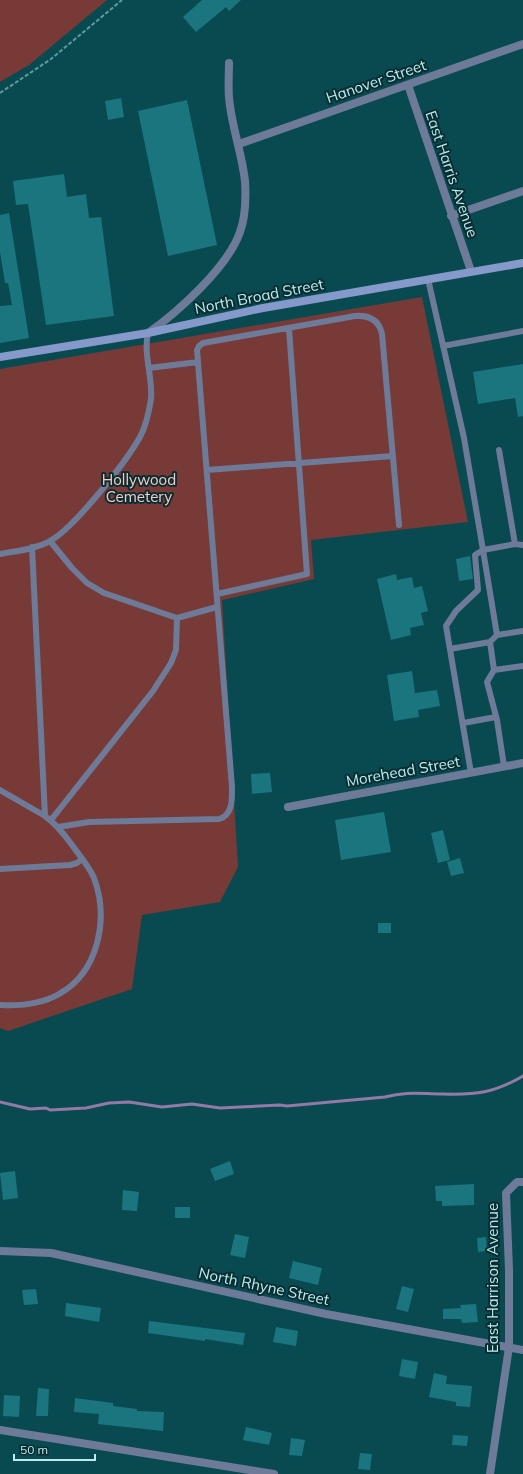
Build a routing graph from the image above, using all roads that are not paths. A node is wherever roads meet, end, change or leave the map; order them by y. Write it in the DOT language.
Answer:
graph roads {
  1 [pos="523,44"];
  2 [pos="229,63"];
  3 [pos="408,85"];
  4 [pos="239,144"];
  5 [pos="523,191"];
  6 [pos="451,216"];
  7 [pos="523,263"];
  8 [pos="471,272"];
  9 [pos="428,279"];
  10 [pos="289,329"];
  11 [pos="523,331"];
  12 [pos="148,333"];
  13 [pos="443,346"];
  14 [pos="0,356"];
  15 [pos="198,362"];
  16 [pos="149,368"];
  17 [pos="499,450"];
  18 [pos="393,456"];
  19 [pos="299,464"];
  20 [pos="207,470"];
  21 [pos="399,525"];
  22 [pos="50,541"];
  23 [pos="515,544"];
  24 [pos="523,545"];
  25 [pos="32,547"];
  26 [pos="483,550"];
  27 [pos="0,554"];
  28 [pos="216,594"];
  29 [pos="217,607"];
  30 [pos="177,618"];
  31 [pos="523,631"];
  32 [pos="497,635"];
  33 [pos="490,642"];
  34 [pos="450,649"];
  35 [pos="523,666"];
  36 [pos="494,670"];
  37 [pos="496,717"];
  38 [pos="463,723"];
  39 [pos="523,762"];
  40 [pos="504,766"];
  41 [pos="471,773"];
  42 [pos="0,790"];
  43 [pos="288,807"];
  44 [pos="45,816"];
  45 [pos="51,820"];
  46 [pos="58,827"];
  47 [pos="82,859"];
  48 [pos="0,869"];
  49 [pos="0,1006"];
  50 [pos="520,1182"];
  51 [pos="0,1252"];
  52 [pos="509,1347"];
  53 [pos="523,1350"];
  54 [pos="0,1430"];
  55 [pos="274,1474"];
  56 [pos="490,1474"];
  1 -- 3 [label="street, Hanover Street"];
  2 -- 4 [label="street"];
  3 -- 4 [label="street, Hanover Street"];
  3 -- 6 [label="street, East Harris Avenue"];
  4 -- 12 [label="street"];
  5 -- 6 [label="street"];
  6 -- 8 [label="street, East Harris Avenue"];
  7 -- 8 [label="street, North Broad Street"];
  8 -- 9 [label="street, North Broad Street"];
  9 -- 12 [label="street, North Broad Street"];
  9 -- 13 [label="lane"];
  10 -- 15 [label="lane"];
  10 -- 18 [label="lane"];
  10 -- 19 [label="lane"];
  11 -- 13 [label="lane"];
  12 -- 14 [label="street, North Broad Street"];
  12 -- 16 [label="lane"];
  13 -- 26 [label="lane"];
  15 -- 16 [label="lane"];
  15 -- 20 [label="lane"];
  16 -- 22 [label="lane"];
  17 -- 23 [label="lane"];
  18 -- 19 [label="lane"];
  18 -- 21 [label="lane"];
  19 -- 20 [label="lane"];
  19 -- 28 [label="lane"];
  20 -- 28 [label="lane"];
  22 -- 25 [label="lane"];
  22 -- 30 [label="lane"];
  23 -- 24 [label="lane"];
  23 -- 26 [label="lane"];
  25 -- 27 [label="lane"];
  25 -- 44 [label="lane"];
  26 -- 32 [label="lane"];
  26 -- 34 [label="lane"];
  28 -- 29 [label="lane"];
  29 -- 30 [label="lane"];
  29 -- 46 [label="lane"];
  30 -- 45 [label="lane"];
  31 -- 32 [label="lane"];
  32 -- 33 [label="lane"];
  33 -- 34 [label="lane"];
  33 -- 36 [label="lane"];
  34 -- 38 [label="lane"];
  35 -- 36 [label="lane"];
  36 -- 37 [label="lane"];
  37 -- 38 [label="lane"];
  37 -- 40 [label="lane"];
  38 -- 41 [label="lane"];
  39 -- 40 [label="street, Morehead Street"];
  40 -- 41 [label="street, Morehead Street"];
  41 -- 43 [label="street, Morehead Street"];
  42 -- 44 [label="lane"];
  44 -- 45 [label="lane"];
  45 -- 46 [label="lane"];
  46 -- 47 [label="lane"];
  47 -- 48 [label="lane"];
  47 -- 49 [label="lane"];
  50 -- 52 [label="street, East Harrison Avenue"];
  51 -- 52 [label="street, North Rhyne Street"];
  52 -- 53 [label="street, North Rhyne Street"];
  52 -- 56 [label="street, East Harrison Avenue"];
  54 -- 55 [label="street"];
}
